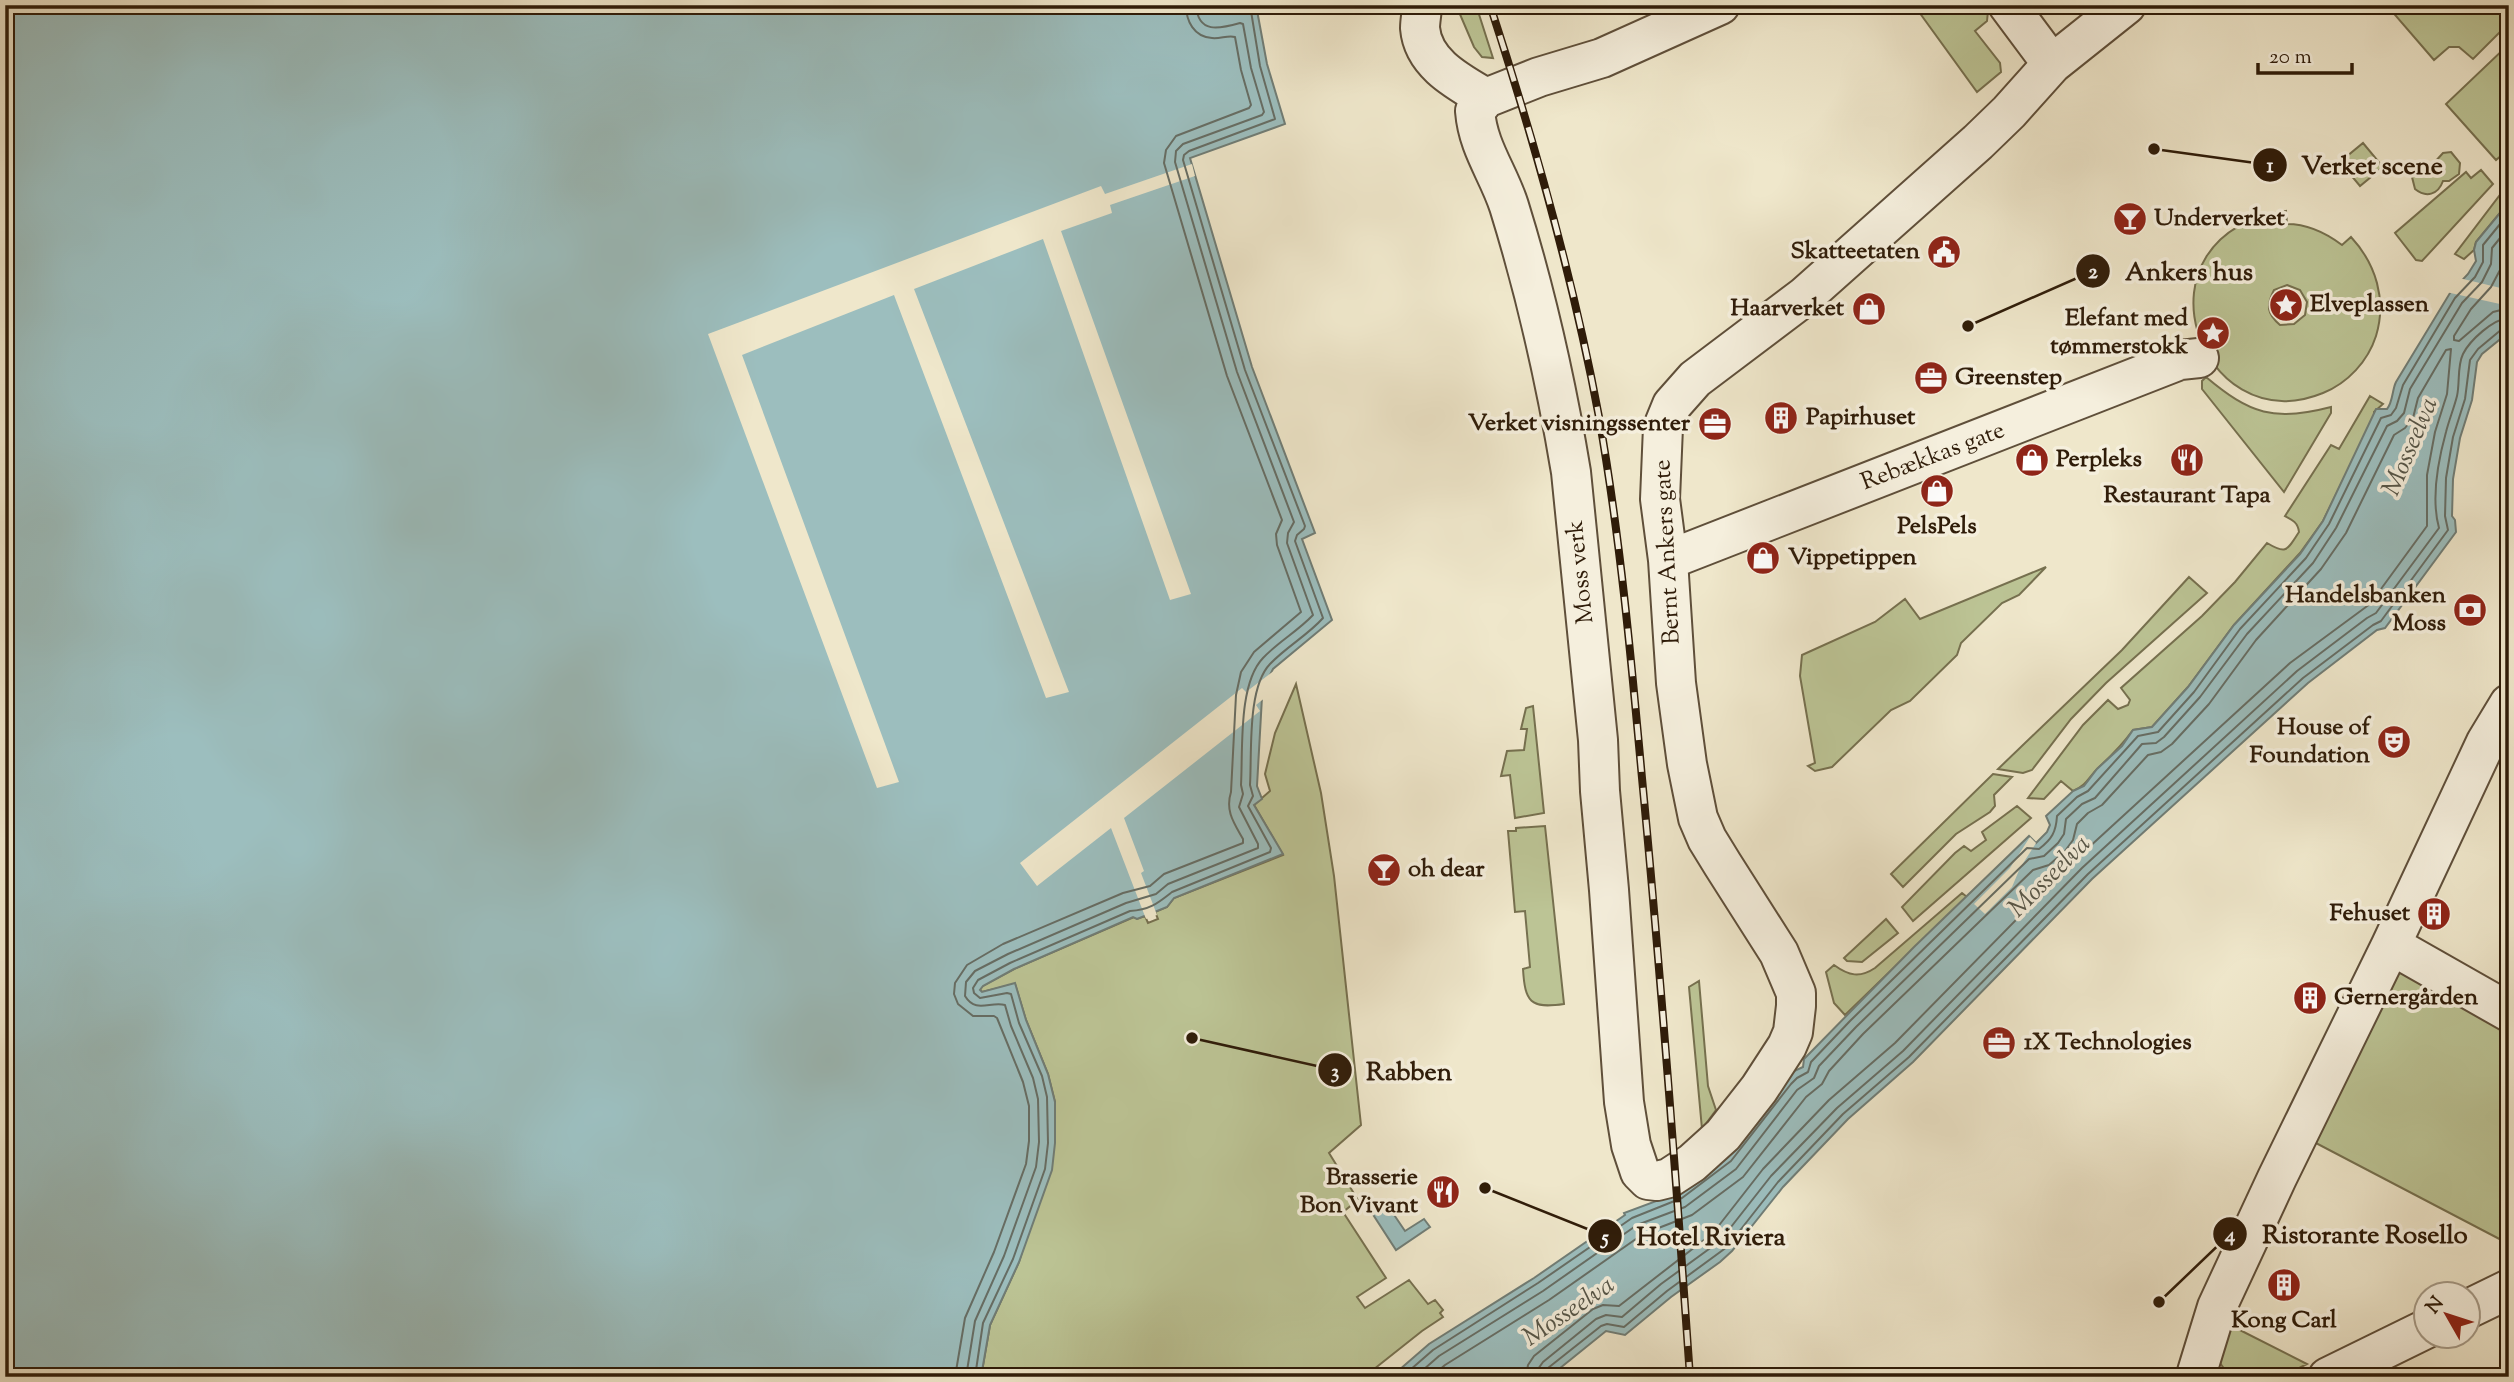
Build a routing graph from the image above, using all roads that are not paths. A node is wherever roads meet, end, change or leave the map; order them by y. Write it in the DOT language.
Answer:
graph roads {
  1 [pos="1422,5"];
  2 [pos="1720,5"];
  3 [pos="2008,5"];
  4 [pos="2126,5"];
  5 [pos="2052,64"];
  6 [pos="1486,98"];
  7 [pos="2199,358"];
  8 [pos="1668,560"];
  9 [pos="2509,705"];
  10 [pos="2392,945"];
  11 [pos="2509,1012"];
  12 [pos="1790,1039"];
  13 [pos="2509,1289"];
  14 [pos="2482,1302"];
  15 [pos="2412,1336"];
  16 [pos="2198,1374"];
  17 [pos="2328,1377"];
  1 -- 6 [label="street"];
  2 -- 6 [label="street"];
  3 -- 5 [label="street"];
  4 -- 5 [label="street, Bernt Ankers gate"];
  5 -- 8 [label="street, Bernt Ankers gate"];
  6 -- 12 [label="street, Moss verk"];
  7 -- 8 [label="street, Rebækkas gate"];
  8 -- 12 [label="street, Bernt Ankers gate"];
  9 -- 10 [label="street"];
  10 -- 11 [label="street"];
  10 -- 16 [label="street"];
  13 -- 14 [label="street"];
  15 -- 17 [label="street"];
}
